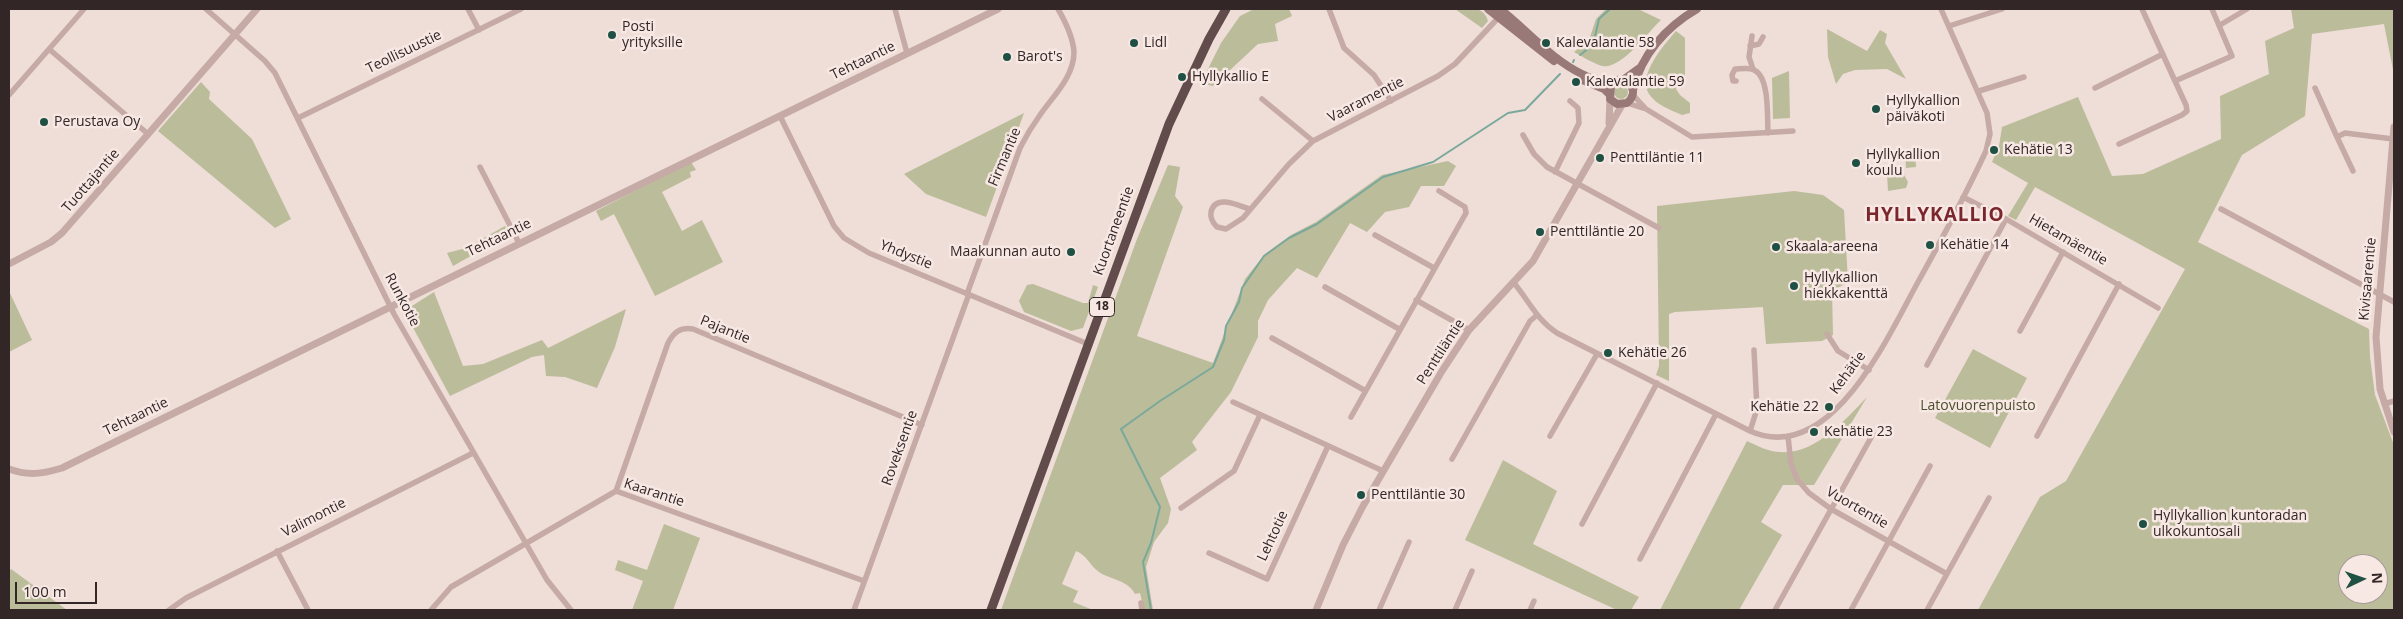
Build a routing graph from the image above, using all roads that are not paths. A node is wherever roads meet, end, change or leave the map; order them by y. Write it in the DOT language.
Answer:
graph roads {
  1 [pos="84,9"];
  2 [pos="206,9"];
  3 [pos="257,9"];
  4 [pos="468,9"];
  5 [pos="521,9"];
  6 [pos="895,9"];
  7 [pos="998,9"];
  8 [pos="1058,9"];
  9 [pos="1226,9"];
  10 [pos="1329,9"];
  11 [pos="1488,9"];
  12 [pos="1697,9"];
  13 [pos="1941,9"];
  14 [pos="2002,9"];
  15 [pos="2142,9"];
  16 [pos="2212,9"];
  17 [pos="2248,9"];
  18 [pos="1502,12"];
  19 [pos="2220,25"];
  20 [pos="1949,26"];
  21 [pos="479,30"];
  22 [pos="235,34"];
  23 [pos="1752,36"];
  24 [pos="1763,37"];
  25 [pos="1750,46"];
  26 [pos="49,49"];
  27 [pos="907,53"];
  28 [pos="2163,54"];
  29 [pos="1641,67"];
  30 [pos="1753,69"];
  31 [pos="2024,78"];
  32 [pos="1620,80"];
  33 [pos="2175,80"];
  34 [pos="1736,82"];
  35 [pos="2094,88"];
  36 [pos="2315,88"];
  37 [pos="1979,91"];
  38 [pos="1633,93"];
  39 [pos="9,95"];
  40 [pos="1610,96"];
  41 [pos="1262,99"];
  42 [pos="1391,101"];
  43 [pos="1570,101"];
  44 [pos="1624,104"];
  45 [pos="1646,109"];
  46 [pos="780,116"];
  47 [pos="298,118"];
  48 [pos="1610,123"];
  49 [pos="2394,127"];
  50 [pos="1793,131"];
  51 [pos="1768,133"];
  52 [pos="148,134"];
  53 [pos="1523,135"];
  54 [pos="2337,136"];
  55 [pos="1313,141"];
  56 [pos="2393,141"];
  57 [pos="2119,144"];
  58 [pos="480,167"];
  59 [pos="2353,171"];
  60 [pos="1555,172"];
  61 [pos="1577,184"];
  62 [pos="1439,191"];
  63 [pos="1963,197"];
  64 [pos="1249,209"];
  65 [pos="2221,209"];
  66 [pos="2006,219"];
  67 [pos="1659,228"];
  68 [pos="1375,235"];
  69 [pos="519,242"];
  70 [pos="2063,252"];
  71 [pos="9,264"];
  72 [pos="1434,268"];
  73 [pos="1514,283"];
  74 [pos="2119,284"];
  75 [pos="1325,287"];
  76 [pos="2379,293"];
  77 [pos="968,294"];
  78 [pos="1416,300"];
  79 [pos="2394,302"];
  80 [pos="390,306"];
  81 [pos="2158,308"];
  82 [pos="1536,316"];
  83 [pos="1399,329"];
  84 [pos="1469,330"];
  85 [pos="2020,331"];
  86 [pos="1827,334"];
  87 [pos="1272,338"];
  88 [pos="1088,344"];
  89 [pos="1754,350"];
  90 [pos="1597,354"];
  91 [pos="1927,365"];
  92 [pos="1869,370"];
  93 [pos="1656,383"];
  94 [pos="1364,390"];
  95 [pos="2394,401"];
  96 [pos="1232,402"];
  97 [pos="2384,404"];
  98 [pos="1716,414"];
  99 [pos="1260,416"];
  100 [pos="1350,417"];
  101 [pos="922,425"];
  102 [pos="1750,432"];
  103 [pos="2394,432"];
  104 [pos="1873,434"];
  105 [pos="1550,436"];
  106 [pos="1788,436"];
  107 [pos="2037,436"];
  108 [pos="1328,446"];
  109 [pos="474,453"];
  110 [pos="1452,459"];
  111 [pos="1930,466"];
  112 [pos="9,469"];
  113 [pos="1383,471"];
  114 [pos="616,491"];
  115 [pos="1989,498"];
  116 [pos="1181,508"];
  117 [pos="1831,509"];
  118 [pos="1582,524"];
  119 [pos="1889,541"];
  120 [pos="1409,542"];
  121 [pos="526,544"];
  122 [pos="277,551"];
  123 [pos="1209,553"];
  124 [pos="1640,559"];
  125 [pos="1472,571"];
  126 [pos="1947,574"];
  127 [pos="864,581"];
  128 [pos="1534,601"];
  129 [pos="1141,603"];
  130 [pos="169,610"];
  131 [pos="308,610"];
  132 [pos="431,610"];
  133 [pos="571,610"];
  134 [pos="854,610"];
  135 [pos="991,610"];
  136 [pos="1142,610"];
  137 [pos="1316,610"];
  138 [pos="1379,610"];
  139 [pos="1455,610"];
  140 [pos="1530,610"];
  141 [pos="1775,610"];
  142 [pos="1851,610"];
  143 [pos="1927,610"];
  1 -- 26 [label="street"];
  2 -- 22 [label="street, Runkotie"];
  3 -- 22 [label="street, Tuottajantie"];
  4 -- 21 [label="street"];
  5 -- 21 [label="street, Teollisuustie"];
  6 -- 27 [label="street"];
  7 -- 27 [label="street, Tehtaantie"];
  8 -- 77 [label="street, Firmantie"];
  9 -- 88 [label="highway, Kuortaneentie / 18"];
  10 -- 42 [label="street"];
  11 -- 18 [label="main road"];
  12 -- 29 [label="main road"];
  13 -- 20 [label="street, Kehätie"];
  14 -- 20 [label="street"];
  15 -- 28 [label="street"];
  16 -- 19 [label="street"];
  17 -- 19 [label="street"];
  18 -- 32 [label="main road"];
  18 -- 40 [label="main road"];
  18 -- 42 [label="street, Vaaramentie"];
  19 -- 33 [label="street"];
  20 -- 37 [label="street, Kehätie"];
  21 -- 47 [label="street, Teollisuustie"];
  22 -- 47 [label="street, Runkotie"];
  22 -- 52 [label="street, Tuottajantie"];
  23 -- 25 [label="street"];
  24 -- 25 [label="street"];
  25 -- 30 [label="street"];
  26 -- 39 [label="street"];
  26 -- 52 [label="street"];
  27 -- 46 [label="street, Tehtaantie"];
  28 -- 33 [label="street"];
  28 -- 35 [label="street"];
  29 -- 32 [label="main road"];
  29 -- 38 [label="main road"];
  30 -- 34 [label="street"];
  30 -- 51 [label="street"];
  31 -- 37 [label="street"];
  32 -- 38 [label="main road"];
  32 -- 40 [label="main road"];
  33 -- 57 [label="street"];
  36 -- 54 [label="street"];
  37 -- 63 [label="street, Kehätie"];
  38 -- 44 [label="main road"];
  38 -- 45 [label="street"];
  40 -- 44 [label="main road"];
  40 -- 48 [label="street, Penttiläntie"];
  41 -- 55 [label="street"];
  42 -- 55 [label="street, Vaaramentie"];
  43 -- 60 [label="street"];
  44 -- 45 [label="street"];
  44 -- 48 [label="street, Penttiläntie"];
  45 -- 51 [label="street"];
  46 -- 69 [label="street, Tehtaantie"];
  46 -- 77 [label="street, Yhdystie"];
  47 -- 80 [label="street, Runkotie"];
  48 -- 61 [label="street, Penttiläntie"];
  49 -- 56 [label="street, Kivisaarentie"];
  50 -- 51 [label="street"];
  52 -- 71 [label="street, Tuottajantie"];
  53 -- 60 [label="street"];
  54 -- 56 [label="street"];
  54 -- 59 [label="street"];
  55 -- 64 [label="street, Vaaramentie"];
  56 -- 76 [label="street, Kivisaarentie"];
  58 -- 69 [label="street"];
  60 -- 61 [label="street"];
  61 -- 67 [label="street"];
  61 -- 73 [label="street, Penttiläntie"];
  62 -- 72 [label="street"];
  63 -- 66 [label="street, Hietamäentie"];
  63 -- 92 [label="street, Kehätie"];
  64 -- 64 [label="street, Vaaramentie"];
  65 -- 76 [label="street"];
  66 -- 70 [label="street, Hietamäentie"];
  66 -- 91 [label="street"];
  68 -- 72 [label="street"];
  69 -- 80 [label="street, Tehtaantie"];
  70 -- 74 [label="street, Hietamäentie"];
  70 -- 85 [label="street"];
  72 -- 78 [label="street"];
  73 -- 82 [label="street, Kehätie"];
  73 -- 84 [label="street, Penttiläntie"];
  74 -- 81 [label="street, Hietamäentie"];
  74 -- 107 [label="street"];
  75 -- 83 [label="street"];
  76 -- 79 [label="street"];
  76 -- 97 [label="street, Kivisaarentie"];
  77 -- 88 [label="street, Yhdystie"];
  77 -- 101 [label="street, Roveksentie"];
  78 -- 83 [label="street"];
  78 -- 84 [label="street"];
  80 -- 109 [label="street, Runkotie"];
  80 -- 112 [label="street, Tehtaantie"];
  82 -- 90 [label="street, Kehätie"];
  82 -- 110 [label="street"];
  83 -- 94 [label="street"];
  84 -- 113 [label="street, Penttiläntie"];
  86 -- 92 [label="street"];
  87 -- 94 [label="street"];
  88 -- 135 [label="highway, Kuortaneentie / 18"];
  89 -- 102 [label="street"];
  90 -- 93 [label="street, Kehätie"];
  90 -- 105 [label="street"];
  92 -- 106 [label="street, Kehätie"];
  93 -- 98 [label="street, Kehätie"];
  93 -- 118 [label="street"];
  94 -- 100 [label="street"];
  95 -- 97 [label="street"];
  96 -- 99 [label="street"];
  97 -- 103 [label="street, Kivisaarentie"];
  98 -- 102 [label="street, Kehätie"];
  98 -- 124 [label="street"];
  99 -- 108 [label="street"];
  99 -- 116 [label="street"];
  101 -- 114 [label="street, Pajantie"];
  101 -- 127 [label="street, Roveksentie"];
  102 -- 106 [label="street, Kehätie"];
  104 -- 117 [label="street"];
  106 -- 117 [label="street, Vuortentie"];
  108 -- 113 [label="street"];
  108 -- 123 [label="street, Lehtotie"];
  109 -- 121 [label="street, Runkotie"];
  109 -- 122 [label="street, Valimontie"];
  111 -- 119 [label="street"];
  113 -- 137 [label="street, Penttiläntie"];
  114 -- 121 [label="street, Kaarantie"];
  114 -- 127 [label="street, Kaarantie"];
  115 -- 126 [label="street"];
  117 -- 119 [label="street, Vuortentie"];
  117 -- 141 [label="street"];
  119 -- 126 [label="street, Vuortentie"];
  119 -- 142 [label="street"];
  120 -- 138 [label="street"];
  121 -- 132 [label="street, Kaarantie"];
  121 -- 133 [label="street, Runkotie"];
  122 -- 130 [label="street, Valimontie"];
  122 -- 131 [label="street"];
  125 -- 139 [label="street"];
  126 -- 143 [label="street"];
  127 -- 134 [label="street, Roveksentie"];
  128 -- 140 [label="street"];
  129 -- 136 [label="street"];
}
